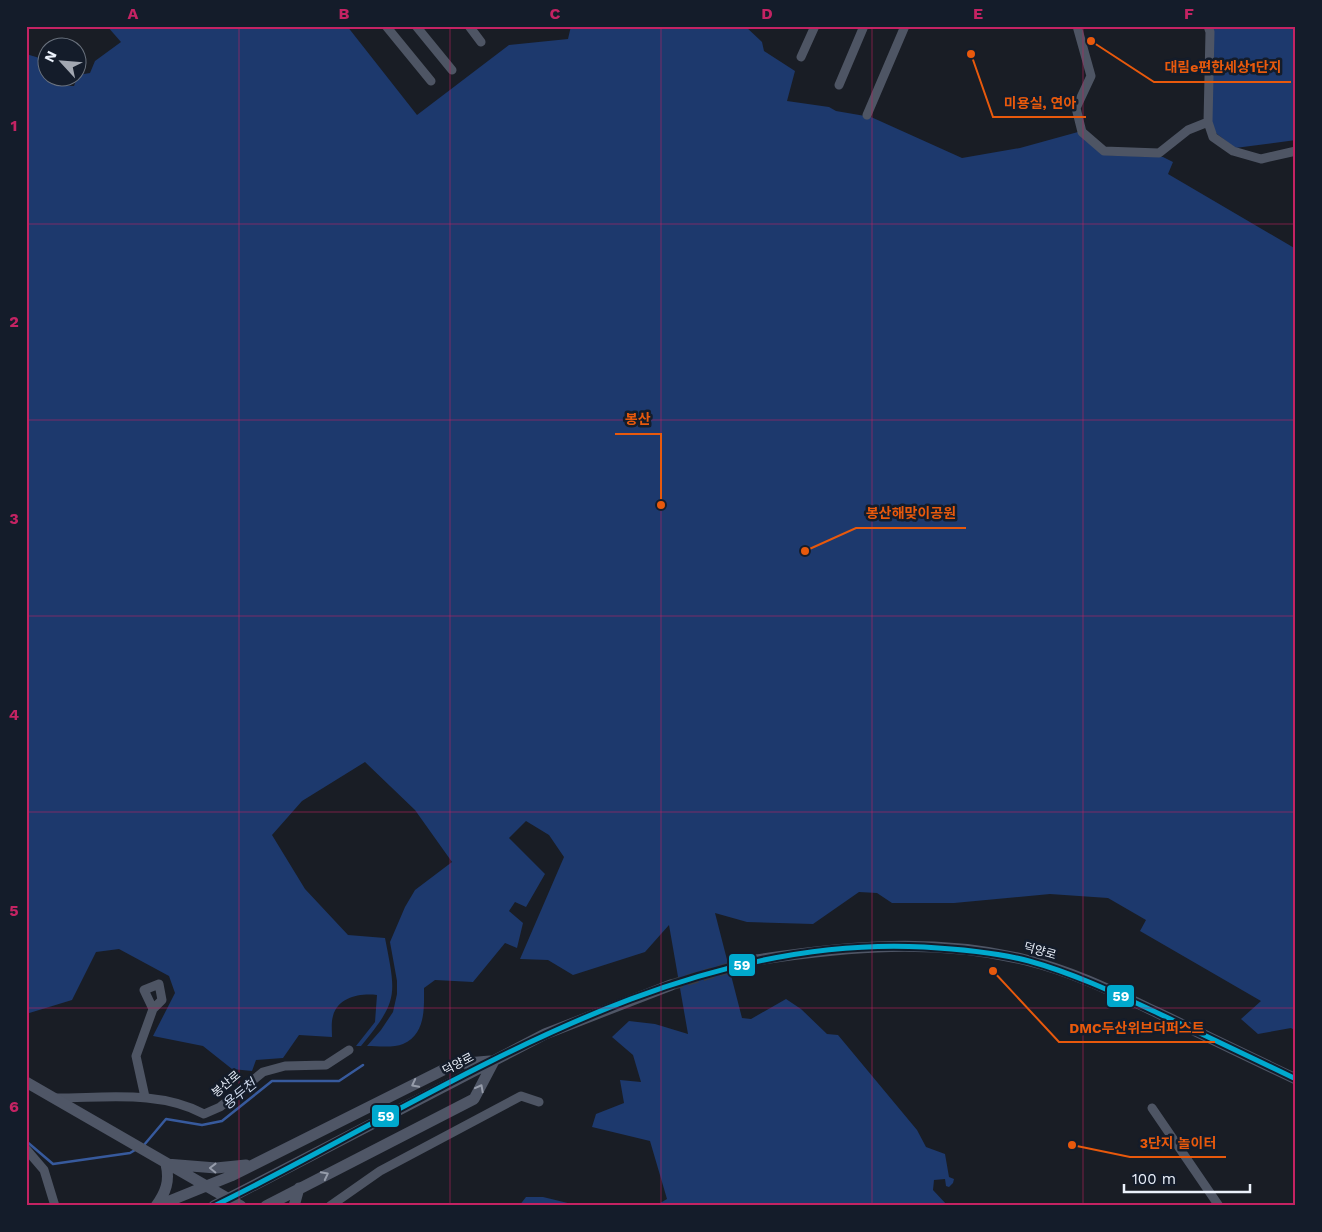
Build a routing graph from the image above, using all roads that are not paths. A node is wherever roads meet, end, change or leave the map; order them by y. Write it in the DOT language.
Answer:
graph roads {
  1 [pos="386,26"];
  2 [pos="416,26"];
  3 [pos="469,26"];
  4 [pos="815,26"];
  5 [pos="864,26"];
  6 [pos="905,26"];
  7 [pos="1077,26"];
  8 [pos="1208,26"];
  9 [pos="481,42"];
  10 [pos="801,57"];
  11 [pos="452,70"];
  12 [pos="431,81"];
  13 [pos="838,85"];
  14 [pos="867,115"];
  15 [pos="1208,122"];
  16 [pos="1296,151"];
  17 [pos="756,960"];
  18 [pos="671,985"];
  19 [pos="152,1009"];
  20 [pos="349,1050"];
  21 [pos="494,1061"];
  22 [pos="1296,1079"];
  23 [pos="26,1082"];
  24 [pos="145,1097"];
  25 [pos="57,1098"];
  26 [pos="539,1102"];
  27 [pos="1152,1108"];
  28 [pos="26,1149"];
  29 [pos="259,1162"];
  30 [pos="166,1164"];
  31 [pos="208,1187"];
  32 [pos="299,1188"];
  33 [pos="56,1206"];
  34 [pos="156,1206"];
  35 [pos="214,1206"];
  36 [pos="241,1206"];
  37 [pos="266,1206"];
  38 [pos="294,1206"];
  39 [pos="330,1206"];
  40 [pos="1219,1206"];
  1 -- 12 [label="street"];
  2 -- 11 [label="street"];
  3 -- 9 [label="street"];
  4 -- 10 [label="street"];
  5 -- 13 [label="street"];
  6 -- 14 [label="street"];
  7 -- 15 [label="street"];
  8 -- 15 [label="street"];
  15 -- 16 [label="street"];
  17 -- 22 [label="main road, 덕양로"];
  18 -- 21 [label="main road, 덕양로"];
  19 -- 24 [label="street"];
  20 -- 24 [label="street, 봉산로"];
  21 -- 29 [label="main road, one-way"];
  32 -- 21 [label="main road, one-way"];
  21 -- 35 [label="main road, 덕양로"];
  23 -- 25 [label="main road, 봉산로"];
  24 -- 25 [label="street, 봉산로"];
  25 -- 30 [label="main road, 봉산로"];
  26 -- 39 [label="street"];
  27 -- 40 [label="street"];
  28 -- 33 [label="street"];
  29 -- 30 [label="main road, one-way"];
  29 -- 31 [label="main road"];
  30 -- 31 [label="main road"];
  30 -- 34 [label="main road"];
  31 -- 34 [label="main road"];
  31 -- 36 [label="main road"];
  32 -- 37 [label="main road"];
  32 -- 38 [label="main road"];
}
